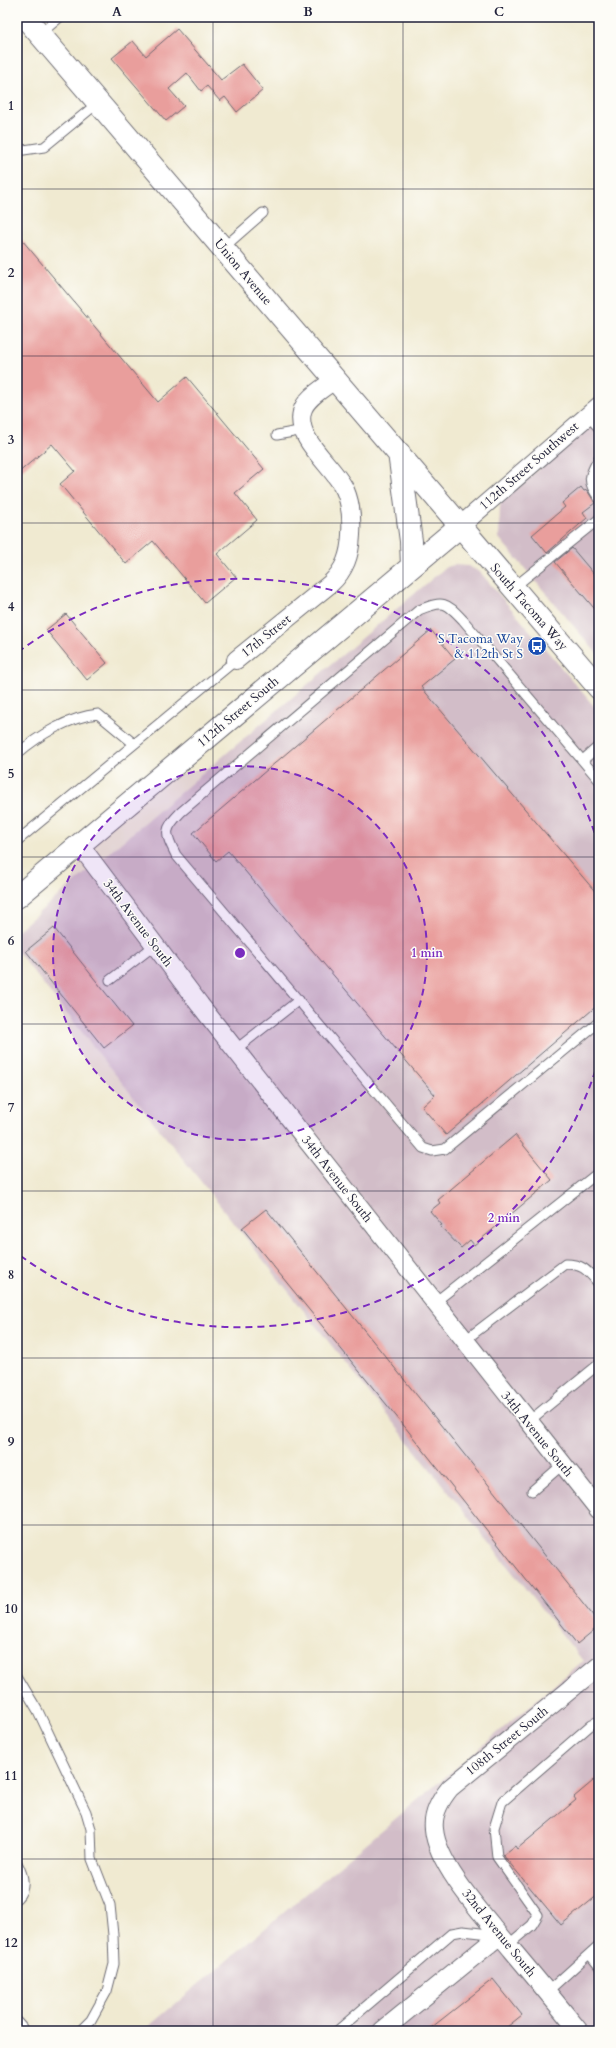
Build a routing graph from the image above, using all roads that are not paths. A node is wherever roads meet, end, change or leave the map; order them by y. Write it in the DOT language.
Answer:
graph roads {
  1 [pos="25,17"];
  2 [pos="60,17"];
  3 [pos="40,34"];
  4 [pos="99,102"];
  5 [pos="17,151"];
  6 [pos="263,213"];
  7 [pos="223,248"];
  8 [pos="334,380"];
  9 [pos="595,416"];
  10 [pos="304,430"];
  11 [pos="277,435"];
  12 [pos="399,453"];
  13 [pos="599,458"];
  14 [pos="599,498"];
  15 [pos="599,519"];
  16 [pos="459,527"];
  17 [pos="412,566"];
  18 [pos="513,588"];
  19 [pos="236,660"];
  20 [pos="599,688"];
  21 [pos="133,743"];
  22 [pos="599,746"];
  23 [pos="17,754"];
  24 [pos="583,760"];
  25 [pos="599,780"];
  26 [pos="17,840"];
  27 [pos="79,844"];
  28 [pos="17,897"];
  29 [pos="155,946"];
  30 [pos="110,980"];
  31 [pos="299,1000"];
  32 [pos="599,1022"];
  33 [pos="235,1050"];
  34 [pos="599,1172"];
  35 [pos="599,1284"];
  36 [pos="434,1303"];
  37 [pos="464,1341"];
  38 [pos="599,1364"];
  39 [pos="528,1422"];
  40 [pos="562,1465"];
  41 [pos="532,1491"];
  42 [pos="599,1510"];
  43 [pos="599,1666"];
  44 [pos="17,1676"];
  45 [pos="599,1721"];
  46 [pos="434,1828"];
  47 [pos="17,1863"];
  48 [pos="17,1898"];
  49 [pos="504,1940"];
  50 [pos="599,1945"];
  51 [pos="590,1955"];
  52 [pos="599,1966"];
  53 [pos="547,1992"];
  54 [pos="17,2022"];
  55 [pos="25,2031"];
  56 [pos="80,2031"];
  57 [pos="337,2031"];
  58 [pos="382,2031"];
  59 [pos="578,2031"];
  1 -- 3 [label="street, Union Avenue"];
  2 -- 3 [label="lane"];
  3 -- 4 [label="street, Union Avenue"];
  4 -- 5 [label="lane"];
  4 -- 7 [label="street, Union Avenue"];
  6 -- 7 [label="lane"];
  7 -- 8 [label="street, Union Avenue"];
  8 -- 10 [label="street, 17th Street"];
  8 -- 12 [label="street, Union Avenue"];
  9 -- 16 [label="street, 112th Street Southwest"];
  10 -- 11 [label="lane"];
  10 -- 19 [label="street, 17th Street"];
  12 -- 16 [label="street, Union Avenue"];
  12 -- 17 [label="street"];
  13 -- 14 [label="lane"];
  15 -- 18 [label="lane"];
  16 -- 17 [label="street, 112th Street South"];
  16 -- 18 [label="street, South Tacoma Way"];
  17 -- 27 [label="street, 112th Street South"];
  18 -- 20 [label="street, South Tacoma Way"];
  19 -- 21 [label="lane, 17th Street"];
  21 -- 23 [label="lane"];
  21 -- 26 [label="lane, 17th Street"];
  22 -- 24 [label="lane"];
  24 -- 25 [label="lane"];
  24 -- 31 [label="lane"];
  27 -- 28 [label="street, 112th Street South"];
  27 -- 29 [label="street, 34th Avenue South"];
  29 -- 30 [label="lane"];
  29 -- 33 [label="street, 34th Avenue South"];
  31 -- 32 [label="lane"];
  31 -- 33 [label="lane"];
  33 -- 36 [label="street, 34th Avenue South"];
  34 -- 36 [label="lane"];
  35 -- 37 [label="lane"];
  36 -- 37 [label="street, 34th Avenue South"];
  37 -- 39 [label="street, 34th Avenue South"];
  38 -- 39 [label="lane"];
  39 -- 40 [label="street, 34th Avenue South"];
  40 -- 41 [label="lane"];
  40 -- 42 [label="street, 34th Avenue South"];
  43 -- 46 [label="street, 108th Street South"];
  44 -- 56 [label="lane"];
  45 -- 49 [label="lane"];
  46 -- 49 [label="street, 32nd Avenue South"];
  47 -- 48 [label="lane"];
  49 -- 53 [label="street, 32nd Avenue South"];
  49 -- 57 [label="lane"];
  49 -- 58 [label="street"];
  50 -- 51 [label="lane"];
  51 -- 52 [label="lane"];
  51 -- 53 [label="lane"];
  53 -- 59 [label="street, 32nd Avenue South"];
  54 -- 55 [label="lane"];
}
